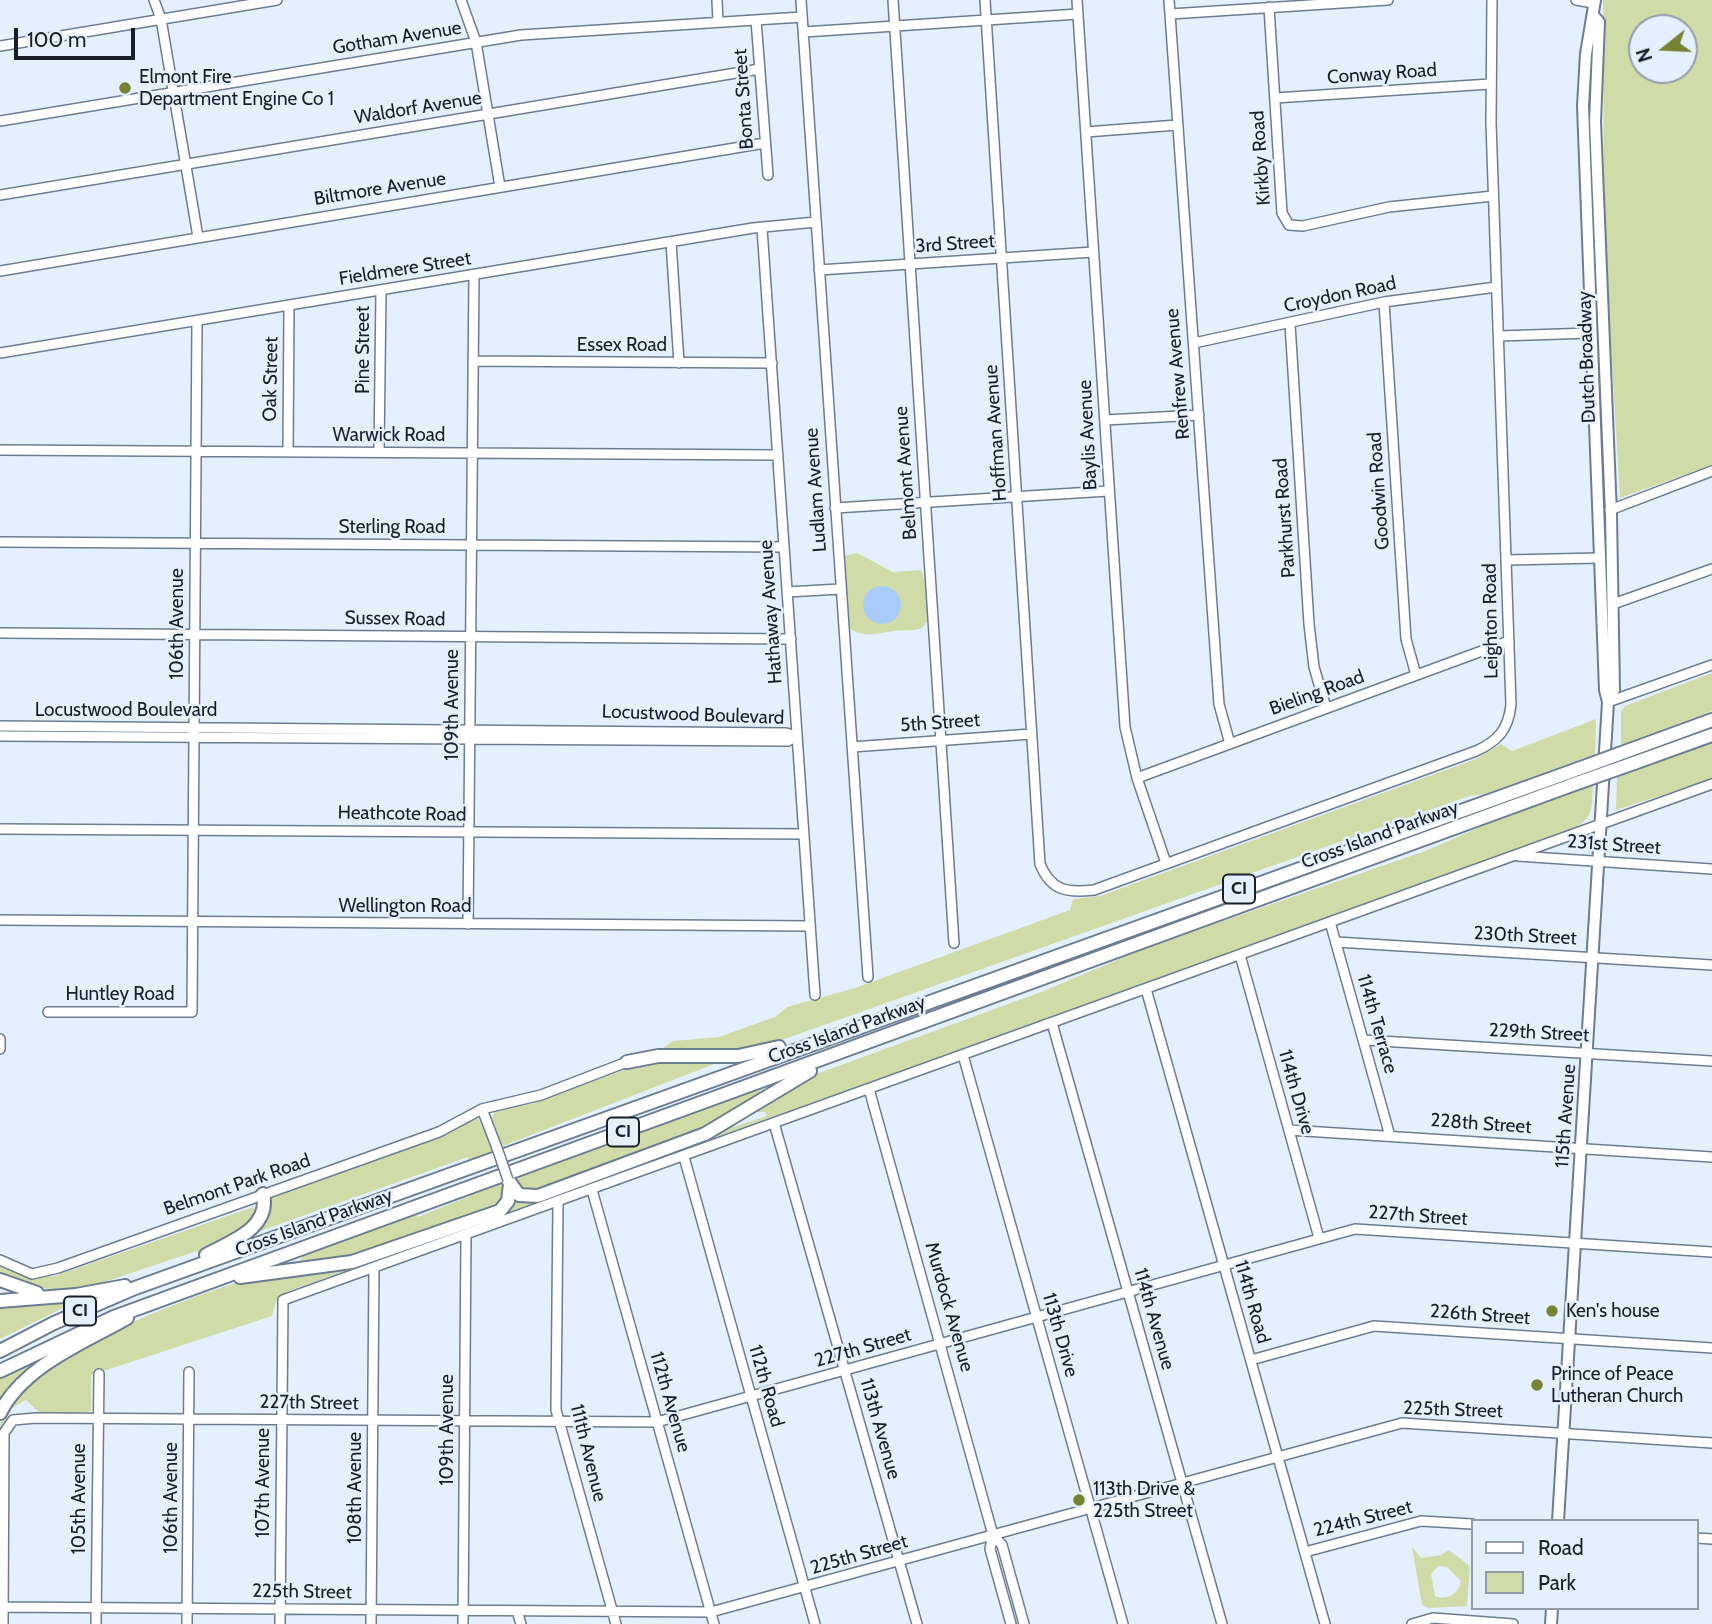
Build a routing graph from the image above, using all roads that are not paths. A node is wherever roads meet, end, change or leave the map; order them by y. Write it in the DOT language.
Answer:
graph roads {
  1 [pos="154,0"];
  2 [pos="277,0"];
  3 [pos="461,0"];
  4 [pos="717,0"];
  5 [pos="801,0"];
  6 [pos="893,0"];
  7 [pos="985,0"];
  8 [pos="1077,0"];
  9 [pos="1169,0"];
  10 [pos="1388,0"];
  11 [pos="1492,0"];
  12 [pos="1576,0"];
  13 [pos="1595,1"];
  14 [pos="1269,7"];
  15 [pos="1078,14"];
  16 [pos="1170,14"];
  17 [pos="802,17"];
  18 [pos="162,19"];
  19 [pos="755,20"];
  20 [pos="986,20"];
  21 [pos="718,22"];
  22 [pos="894,26"];
  23 [pos="804,32"];
  24 [pos="476,42"];
  25 [pos="0,46"];
  26 [pos="760,69"];
  27 [pos="1490,84"];
  28 [pos="174,92"];
  29 [pos="1275,98"];
  30 [pos="488,114"];
  31 [pos="0,121"];
  32 [pos="1177,125"];
  33 [pos="1086,132"];
  34 [pos="765,143"];
  35 [pos="186,165"];
  36 [pos="768,175"];
  37 [pos="500,187"];
  38 [pos="0,195"];
  39 [pos="1493,196"];
  40 [pos="1592,198"];
  41 [pos="816,222"];
  42 [pos="762,228"];
  43 [pos="198,237"];
  44 [pos="671,242"];
  45 [pos="1094,252"];
  46 [pos="1002,258"];
  47 [pos="910,264"];
  48 [pos="819,270"];
  49 [pos="0,271"];
  50 [pos="474,275"];
  51 [pos="1496,287"];
  52 [pos="381,291"];
  53 [pos="1384,302"];
  54 [pos="289,306"];
  55 [pos="197,321"];
  56 [pos="1290,324"];
  57 [pos="1603,332"];
  58 [pos="1591,333"];
  59 [pos="1499,336"];
  60 [pos="1194,343"];
  61 [pos="0,354"];
  62 [pos="473,361"];
  63 [pos="679,363"];
  64 [pos="772,363"];
  65 [pos="1199,415"];
  66 [pos="1105,420"];
  67 [pos="0,450"];
  68 [pos="196,451"];
  69 [pos="288,452"];
  70 [pos="379,452"];
  71 [pos="472,453"];
  72 [pos="778,455"];
  73 [pos="1712,471"];
  74 [pos="1108,491"];
  75 [pos="1017,496"];
  76 [pos="926,502"];
  77 [pos="835,508"];
  78 [pos="1611,509"];
  79 [pos="1598,512"];
  80 [pos="0,542"];
  81 [pos="195,543"];
  82 [pos="470,545"];
  83 [pos="784,547"];
  84 [pos="1612,557"];
  85 [pos="1599,558"];
  86 [pos="1507,559"];
  87 [pos="1712,569"];
  88 [pos="840,589"];
  89 [pos="788,592"];
  90 [pos="1607,605"];
  91 [pos="0,633"];
  92 [pos="195,635"];
  93 [pos="469,637"];
  94 [pos="791,639"];
  95 [pos="1509,641"];
  96 [pos="1712,665"];
  97 [pos="1416,676"];
  98 [pos="1608,704"];
  99 [pos="1326,708"];
  100 [pos="1712,720"];
  101 [pos="0,726"];
  102 [pos="634,730"];
  103 [pos="47,731"];
  104 [pos="194,732"];
  105 [pos="1031,734"];
  106 [pos="470,735"];
  107 [pos="1712,735"];
  108 [pos="0,736"];
  109 [pos="797,736"];
  110 [pos="634,740"];
  111 [pos="941,741"];
  112 [pos="1230,744"];
  113 [pos="852,747"];
  114 [pos="1137,778"];
  115 [pos="1712,784"];
  116 [pos="1603,823"];
  117 [pos="0,829"];
  118 [pos="194,829"];
  119 [pos="468,832"];
  120 [pos="804,834"];
  121 [pos="1513,856"];
  122 [pos="1600,862"];
  123 [pos="1040,863"];
  124 [pos="1166,863"];
  125 [pos="1712,869"];
  126 [pos="0,920"];
  127 [pos="1330,922"];
  128 [pos="193,923"];
  129 [pos="468,924"];
  130 [pos="810,926"];
  131 [pos="1336,942"];
  132 [pos="954,943"];
  133 [pos="1240,955"];
  134 [pos="1594,957"];
  135 [pos="1712,965"];
  136 [pos="868,977"];
  137 [pos="1146,989"];
  138 [pos="815,995"];
  139 [pos="48,1012"];
  140 [pos="192,1012"];
  141 [pos="1052,1023"];
  142 [pos="844,1031"];
  143 [pos="0,1038"];
  144 [pos="1364,1040"];
  145 [pos="0,1049"];
  146 [pos="845,1052"];
  147 [pos="1588,1053"];
  148 [pos="962,1055"];
  149 [pos="1712,1061"];
  150 [pos="626,1062"];
  151 [pos="869,1089"];
  152 [pos="482,1109"];
  153 [pos="774,1123"];
  154 [pos="1289,1130"];
  155 [pos="1391,1136"];
  156 [pos="1582,1148"];
  157 [pos="684,1157"];
  158 [pos="1712,1157"];
  159 [pos="508,1180"];
  160 [pos="592,1190"];
  161 [pos="263,1194"];
  162 [pos="558,1203"];
  163 [pos="466,1235"];
  164 [pos="1319,1238"];
  165 [pos="1576,1244"];
  166 [pos="1712,1252"];
  167 [pos="0,1260"];
  168 [pos="1224,1265"];
  169 [pos="374,1269"];
  170 [pos="176,1273"];
  171 [pos="163,1278"];
  172 [pos="0,1280"];
  173 [pos="207,1283"];
  174 [pos="1128,1292"];
  175 [pos="48,1295"];
  176 [pos="159,1300"];
  177 [pos="0,1301"];
  178 [pos="1037,1317"];
  179 [pos="1569,1339"];
  180 [pos="941,1344"];
  181 [pos="1712,1348"];
  182 [pos="0,1351"];
  183 [pos="1251,1360"];
  184 [pos="0,1371"];
  185 [pos="845,1371"];
  186 [pos="189,1373"];
  187 [pos="99,1374"];
  188 [pos="751,1397"];
  189 [pos="0,1413"];
  190 [pos="97,1419"];
  191 [pos="189,1419"];
  192 [pos="281,1420"];
  193 [pos="373,1421"];
  194 [pos="465,1421"];
  195 [pos="559,1422"];
  196 [pos="657,1422"];
  197 [pos="1563,1433"];
  198 [pos="1712,1443"];
  199 [pos="1278,1456"];
  200 [pos="1182,1482"];
  201 [pos="1090,1508"];
  202 [pos="1558,1519"];
  203 [pos="1470,1524"];
  204 [pos="993,1535"];
  205 [pos="1305,1552"];
  206 [pos="899,1562"];
  207 [pos="805,1588"];
  208 [pos="2,1607"];
  209 [pos="96,1608"];
  210 [pos="280,1608"];
  211 [pos="187,1609"];
  212 [pos="371,1610"];
  213 [pos="463,1611"];
  214 [pos="517,1611"];
  215 [pos="613,1612"];
  216 [pos="711,1612"];
  217 [pos="4,1624"];
  218 [pos="96,1624"];
  219 [pos="187,1624"];
  220 [pos="279,1624"];
  221 [pos="371,1624"];
  222 [pos="463,1624"];
  223 [pos="521,1624"];
  224 [pos="617,1624"];
  225 [pos="714,1624"];
  226 [pos="815,1624"];
  227 [pos="917,1624"];
  228 [pos="1011,1624"];
  229 [pos="1024,1624"];
  230 [pos="1123,1624"];
  231 [pos="1222,1624"];
  232 [pos="1325,1624"];
  233 [pos="1412,1624"];
  234 [pos="1513,1624"];
  1 -- 18 [label="street"];
  2 -- 18 [label="street"];
  3 -- 24 [label="street"];
  4 -- 21 [label="street"];
  5 -- 17 [label="street, Ludlam Avenue"];
  6 -- 22 [label="street, Belmont Avenue"];
  7 -- 20 [label="street, Hoffman Avenue"];
  8 -- 15 [label="street, Baylis Avenue"];
  9 -- 16 [label="street, Renfrew Avenue"];
  10 -- 14 [label="street"];
  11 -- 27 [label="street, Leighton Road"];
  12 -- 13 [label="street"];
  13 -- 40 [label="main road, Dutch Broadway"];
  14 -- 16 [label="street"];
  14 -- 29 [label="street, Kirkby Road"];
  15 -- 20 [label="street"];
  15 -- 33 [label="street, Baylis Avenue"];
  16 -- 32 [label="street, Renfrew Avenue"];
  17 -- 19 [label="street, Gotham Avenue"];
  17 -- 23 [label="street, Ludlam Avenue"];
  18 -- 25 [label="street"];
  18 -- 28 [label="street"];
  19 -- 21 [label="street, Gotham Avenue"];
  19 -- 26 [label="street, Bonta Street"];
  20 -- 22 [label="street"];
  20 -- 46 [label="street, Hoffman Avenue"];
  21 -- 24 [label="street, Gotham Avenue"];
  22 -- 23 [label="street"];
  22 -- 47 [label="street, Belmont Avenue"];
  23 -- 41 [label="street, Ludlam Avenue"];
  24 -- 28 [label="street, Gotham Avenue"];
  24 -- 30 [label="street"];
  26 -- 30 [label="street, Waldorf Avenue"];
  26 -- 34 [label="street, Bonta Street"];
  27 -- 29 [label="street, Conway Road"];
  27 -- 39 [label="street, Leighton Road"];
  28 -- 31 [label="street, Gotham Avenue"];
  28 -- 35 [label="street"];
  29 -- 39 [label="street, Kirkby Road"];
  30 -- 35 [label="street, Waldorf Avenue"];
  30 -- 37 [label="street"];
  32 -- 33 [label="street"];
  32 -- 60 [label="street, Renfrew Avenue"];
  33 -- 45 [label="street, Baylis Avenue"];
  34 -- 36 [label="street, Bonta Street"];
  34 -- 37 [label="street, Biltmore Avenue"];
  35 -- 38 [label="street, Waldorf Avenue"];
  35 -- 43 [label="street"];
  37 -- 43 [label="street, Biltmore Avenue"];
  39 -- 51 [label="street, Leighton Road"];
  40 -- 57 [label="main road, Dutch Broadway"];
  40 -- 58 [label="main road, Dutch Broadway"];
  41 -- 42 [label="street, Fieldmere Street"];
  41 -- 48 [label="street, Ludlam Avenue"];
  42 -- 44 [label="street, Fieldmere Street"];
  42 -- 64 [label="street, Hathaway Avenue"];
  43 -- 49 [label="street, Biltmore Avenue"];
  44 -- 50 [label="street, Fieldmere Street"];
  44 -- 63 [label="street"];
  45 -- 46 [label="street, 3rd Street"];
  45 -- 66 [label="street, Baylis Avenue"];
  46 -- 47 [label="street, 3rd Street"];
  46 -- 75 [label="street, Hoffman Avenue"];
  47 -- 48 [label="street, 3rd Street"];
  47 -- 76 [label="street, Belmont Avenue"];
  48 -- 77 [label="street, Ludlam Avenue"];
  50 -- 52 [label="street, Fieldmere Street"];
  50 -- 62 [label="street, 109th Avenue"];
  51 -- 53 [label="street, Croydon Road"];
  51 -- 59 [label="street, Leighton Road"];
  52 -- 54 [label="street, Fieldmere Street"];
  52 -- 70 [label="street, Pine Street"];
  53 -- 56 [label="street, Croydon Road"];
  53 -- 97 [label="street, Goodwin Road"];
  54 -- 55 [label="street, Fieldmere Street"];
  54 -- 69 [label="street, Oak Street"];
  55 -- 61 [label="street, Fieldmere Street"];
  55 -- 68 [label="street, 106th Avenue"];
  56 -- 60 [label="street, Croydon Road"];
  56 -- 99 [label="street, Parkhurst Road"];
  57 -- 58 [label="main road"];
  57 -- 78 [label="main road, Dutch Broadway"];
  58 -- 59 [label="street"];
  58 -- 79 [label="main road, Dutch Broadway"];
  59 -- 86 [label="street, Leighton Road"];
  60 -- 65 [label="street, Renfrew Avenue"];
  62 -- 63 [label="street, Essex Road"];
  62 -- 71 [label="street, 109th Avenue"];
  63 -- 64 [label="street, Essex Road"];
  64 -- 72 [label="street, Hathaway Avenue"];
  65 -- 66 [label="street"];
  65 -- 112 [label="street, Renfrew Avenue"];
  66 -- 74 [label="street, Baylis Avenue"];
  67 -- 68 [label="street, Warwick Road"];
  68 -- 69 [label="street, Warwick Road"];
  68 -- 81 [label="street, 106th Avenue"];
  69 -- 70 [label="street, Warwick Road"];
  70 -- 71 [label="street, Warwick Road"];
  71 -- 72 [label="street, Warwick Road"];
  71 -- 82 [label="street, 109th Avenue"];
  72 -- 83 [label="street, Hathaway Avenue"];
  73 -- 78 [label="street"];
  74 -- 75 [label="street"];
  74 -- 114 [label="street, Baylis Avenue"];
  75 -- 76 [label="street"];
  75 -- 105 [label="street, Hoffman Avenue"];
  76 -- 77 [label="street"];
  76 -- 111 [label="street, Belmont Avenue"];
  77 -- 88 [label="street, Ludlam Avenue"];
  78 -- 79 [label="main road"];
  78 -- 84 [label="main road, Dutch Broadway"];
  79 -- 85 [label="main road, Dutch Broadway"];
  80 -- 81 [label="street, Sterling Road"];
  81 -- 82 [label="street, Sterling Road"];
  81 -- 92 [label="street, 106th Avenue"];
  82 -- 83 [label="street, Sterling Road"];
  82 -- 93 [label="street, 109th Avenue"];
  83 -- 89 [label="street, Hathaway Avenue"];
  84 -- 85 [label="main road"];
  84 -- 90 [label="main road, Dutch Broadway"];
  85 -- 86 [label="street"];
  85 -- 90 [label="main road, Dutch Broadway"];
  86 -- 95 [label="street, Leighton Road"];
  87 -- 90 [label="street"];
  88 -- 89 [label="street"];
  88 -- 113 [label="street, Ludlam Avenue"];
  89 -- 94 [label="street, Hathaway Avenue"];
  90 -- 98 [label="main road, Dutch Broadway"];
  91 -- 92 [label="street, Sussex Road"];
  92 -- 93 [label="street, Sussex Road"];
  92 -- 104 [label="street, 106th Avenue"];
  93 -- 94 [label="street, Sussex Road"];
  93 -- 106 [label="street, 109th Avenue"];
  94 -- 109 [label="street, Hathaway Avenue"];
  95 -- 97 [label="street, Bieling Road"];
  95 -- 124 [label="street, Leighton Road"];
  96 -- 98 [label="street"];
  97 -- 99 [label="street, Bieling Road"];
  98 -- 116 [label="main road, 115th Avenue"];
  99 -- 112 [label="street, Bieling Road"];
  100 -- 142 [label="highway, Cross Island Parkway / CI, bridge"];
  101 -- 103 [label="street, Locustwood Boulevard"];
  102 -- 106 [label="street, Locustwood Boulevard"];
  102 -- 109 [label="street, Locustwood Boulevard"];
  102 -- 110 [label="street"];
  103 -- 104 [label="street, Locustwood Boulevard"];
  103 -- 108 [label="street, Locustwood Boulevard"];
  104 -- 106 [label="street, Locustwood Boulevard"];
  104 -- 118 [label="street, 106th Avenue"];
  105 -- 111 [label="street, 5th Street"];
  105 -- 123 [label="street, Hoffman Avenue"];
  106 -- 110 [label="street, Locustwood Boulevard"];
  106 -- 119 [label="street, 109th Avenue"];
  107 -- 146 [label="highway, Cross Island Parkway / CI, bridge"];
  109 -- 110 [label="street, Locustwood Boulevard"];
  109 -- 120 [label="street, Hathaway Avenue"];
  111 -- 113 [label="street, 5th Street"];
  111 -- 132 [label="street, Belmont Avenue"];
  112 -- 114 [label="street, Bieling Road"];
  113 -- 136 [label="street, Ludlam Avenue"];
  114 -- 124 [label="street, Baylis Avenue"];
  115 -- 116 [label="street"];
  116 -- 121 [label="street"];
  116 -- 122 [label="main road, 115th Avenue"];
  117 -- 118 [label="street, Heathcote Road"];
  118 -- 119 [label="street, Heathcote Road"];
  118 -- 128 [label="street, 106th Avenue"];
  119 -- 120 [label="street, Heathcote Road"];
  119 -- 129 [label="street, 109th Avenue"];
  120 -- 130 [label="street, Hathaway Avenue"];
  121 -- 122 [label="street, 231st Street"];
  121 -- 127 [label="street"];
  122 -- 125 [label="street, 231st Street"];
  122 -- 134 [label="main road, 115th Avenue"];
  123 -- 124 [label="street, Leighton Road"];
  126 -- 128 [label="street, Wellington Road"];
  127 -- 131 [label="street, 114th Terrace"];
  127 -- 133 [label="street"];
  128 -- 129 [label="street, Wellington Road"];
  128 -- 140 [label="street, 106th Avenue"];
  129 -- 130 [label="street, Wellington Road"];
  130 -- 138 [label="street, Hathaway Avenue"];
  131 -- 134 [label="street, 230th Street"];
  131 -- 144 [label="street, 114th Terrace"];
  133 -- 137 [label="street"];
  133 -- 154 [label="street, 114th Drive"];
  134 -- 135 [label="street, 230th Street"];
  134 -- 147 [label="main road, 115th Avenue"];
  137 -- 141 [label="street"];
  137 -- 168 [label="street, 114th Road"];
  139 -- 140 [label="street, Huntley Road"];
  141 -- 148 [label="street"];
  141 -- 174 [label="street, 114th Avenue"];
  142 -- 150 [label="highway"];
  142 -- 170 [label="highway, Cross Island Parkway / CI"];
  143 -- 145 [label="street"];
  144 -- 147 [label="street, 229th Street"];
  144 -- 155 [label="street, 114th Terrace"];
  146 -- 159 [label="highway"];
  146 -- 173 [label="highway, Cross Island Parkway / CI"];
  147 -- 149 [label="street, 229th Street"];
  147 -- 156 [label="main road, 115th Avenue"];
  148 -- 151 [label="street"];
  148 -- 178 [label="street, 113th Drive"];
  150 -- 152 [label="street, Belmont Park Road"];
  151 -- 153 [label="street"];
  151 -- 180 [label="street, Murdock Avenue"];
  152 -- 159 [label="street, bridge"];
  152 -- 161 [label="street, Belmont Park Road"];
  153 -- 157 [label="street"];
  153 -- 185 [label="street, 113th Avenue"];
  154 -- 155 [label="street, 228th Street"];
  154 -- 164 [label="street, 114th Drive"];
  155 -- 156 [label="street, 228th Street"];
  156 -- 158 [label="street, 228th Street"];
  156 -- 165 [label="main road, 115th Avenue"];
  157 -- 160 [label="street"];
  157 -- 188 [label="street, 112th Road"];
  159 -- 173 [label="highway"];
  160 -- 162 [label="street"];
  160 -- 196 [label="street, 112th Avenue"];
  161 -- 167 [label="street, Belmont Park Road"];
  161 -- 170 [label="highway"];
  162 -- 163 [label="street"];
  162 -- 195 [label="street, 111th Avenue"];
  163 -- 169 [label="street"];
  163 -- 194 [label="street, 109th Avenue"];
  164 -- 165 [label="street, 227th Street"];
  164 -- 168 [label="street, 227th Street"];
  165 -- 166 [label="street, 227th Street"];
  165 -- 179 [label="main road, 115th Avenue"];
  168 -- 174 [label="street, 227th Street"];
  168 -- 183 [label="street, 114th Road"];
  169 -- 192 [label="street, 107th Avenue"];
  169 -- 193 [label="street, 108th Avenue"];
  170 -- 171 [label="highway, Cross Island Parkway / CI"];
  171 -- 175 [label="highway"];
  171 -- 182 [label="highway, Cross Island Parkway / CI"];
  172 -- 175 [label="highway"];
  173 -- 176 [label="highway, Cross Island Parkway / CI"];
  174 -- 178 [label="street, 227th Street"];
  174 -- 200 [label="street, 114th Avenue"];
  175 -- 177 [label="highway"];
  176 -- 184 [label="highway, Cross Island Parkway / CI"];
  176 -- 189 [label="highway"];
  178 -- 180 [label="street, 227th Street"];
  178 -- 201 [label="street, 113th Drive"];
  179 -- 181 [label="street, 226th Street"];
  179 -- 183 [label="street, 226th Street"];
  179 -- 197 [label="main road, 115th Avenue"];
  180 -- 185 [label="street, 227th Street"];
  180 -- 204 [label="street, Murdock Avenue"];
  183 -- 199 [label="street, 114th Road"];
  185 -- 188 [label="street, 227th Street"];
  185 -- 206 [label="street, 113th Avenue"];
  186 -- 191 [label="street, 106th Avenue"];
  187 -- 190 [label="street, 105th Avenue"];
  188 -- 196 [label="street, 227th Street"];
  188 -- 207 [label="street, 112th Road"];
  190 -- 191 [label="street, 227th Street"];
  190 -- 208 [label="street, 227th Street"];
  190 -- 209 [label="street, 105th Avenue"];
  191 -- 192 [label="street, 227th Street"];
  191 -- 211 [label="street, 106th Avenue"];
  192 -- 193 [label="street, 227th Street"];
  192 -- 210 [label="street, 107th Avenue"];
  193 -- 194 [label="street, 227th Street"];
  193 -- 212 [label="street, 108th Avenue"];
  194 -- 195 [label="street, 227th Street"];
  194 -- 213 [label="street, 109th Avenue"];
  195 -- 196 [label="street, 227th Street"];
  195 -- 215 [label="street, 111th Avenue"];
  196 -- 216 [label="street, 112th Avenue"];
  197 -- 198 [label="street, 225th Street"];
  197 -- 199 [label="street, 225th Street"];
  197 -- 202 [label="main road, 115th Avenue"];
  199 -- 200 [label="street, 225th Street"];
  199 -- 205 [label="street, 114th Road"];
  200 -- 201 [label="street, 225th Street"];
  200 -- 231 [label="street, 114th Avenue"];
  201 -- 204 [label="street, 225th Street"];
  201 -- 230 [label="street, 113th Drive"];
  203 -- 205 [label="street, 224th Street"];
  204 -- 206 [label="street, 225th Street"];
  204 -- 228 [label="street, Murdock Avenue"];
  204 -- 229 [label="street, Murdock Avenue"];
  205 -- 232 [label="street, 114th Road"];
  206 -- 207 [label="street, 225th Street"];
  206 -- 227 [label="street, 113th Avenue"];
  207 -- 216 [label="street, 225th Street"];
  207 -- 226 [label="street, 112th Road"];
  208 -- 209 [label="street, 225th Street"];
  208 -- 217 [label="street"];
  209 -- 211 [label="street, 225th Street"];
  209 -- 218 [label="street, 105th Avenue"];
  210 -- 211 [label="street, 225th Street"];
  210 -- 212 [label="street, 225th Street"];
  210 -- 220 [label="street, 107th Avenue"];
  211 -- 219 [label="street, 106th Avenue"];
  212 -- 213 [label="street, 225th Street"];
  212 -- 221 [label="street, 108th Avenue"];
  213 -- 214 [label="street, 225th Street"];
  213 -- 222 [label="street, 109th Avenue"];
  214 -- 215 [label="street, 225th Street"];
  214 -- 223 [label="street"];
  215 -- 216 [label="street, 225th Street"];
  215 -- 224 [label="street, 111th Avenue"];
  216 -- 225 [label="street, 112th Avenue"];
  233 -- 234 [label="street"];
}
